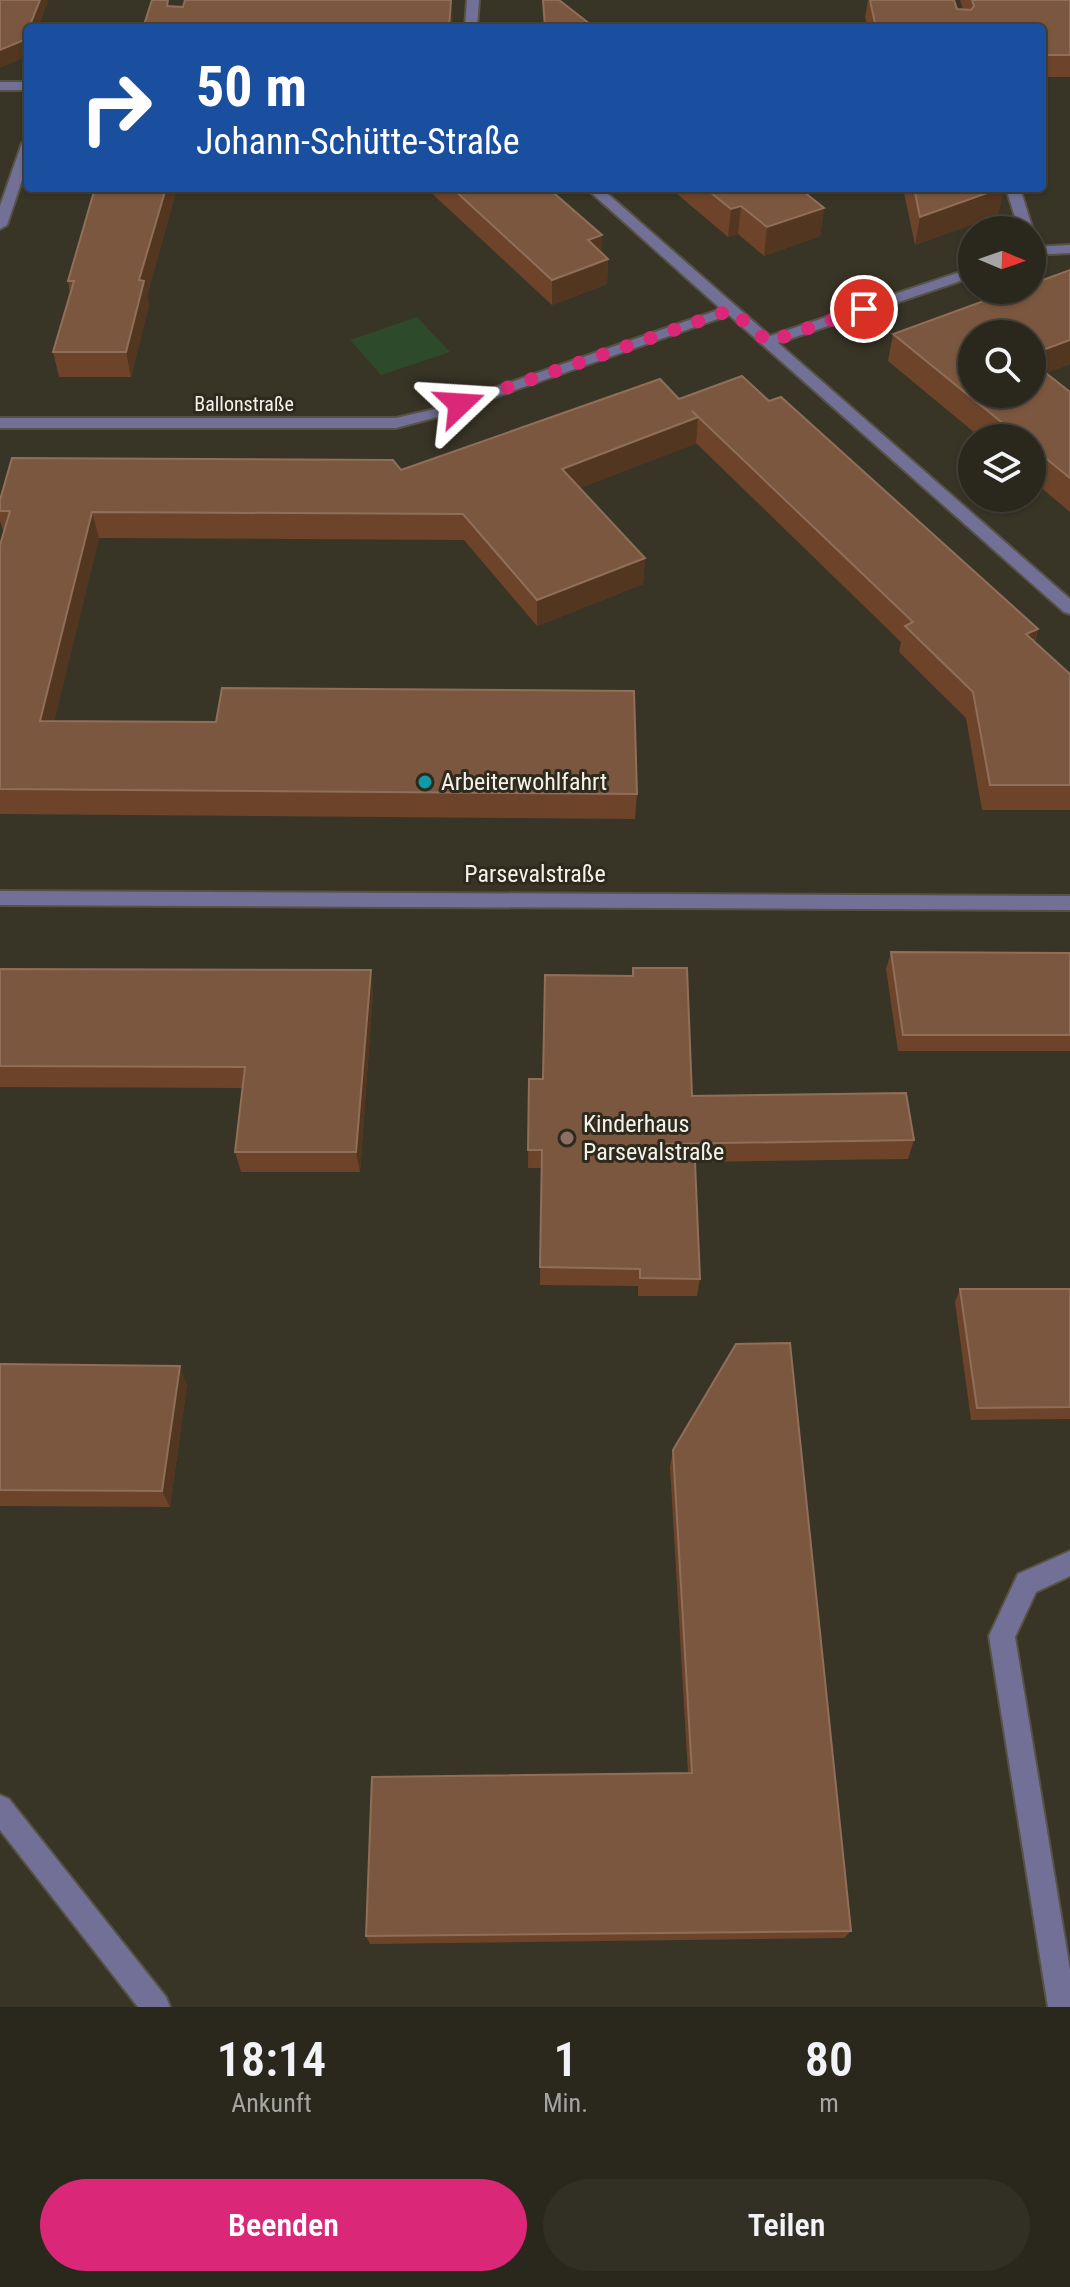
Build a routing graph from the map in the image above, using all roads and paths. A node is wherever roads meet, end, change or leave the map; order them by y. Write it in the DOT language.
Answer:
graph roads {
  1 [pos="473,0"];
  2 [pos="471,24"];
  3 [pos="0,86"];
  4 [pos="24,86"];
  5 [pos="24,155"];
  6 [pos="598,192"];
  7 [pos="1014,192"];
  8 [pos="1022,216"];
  9 [pos="0,225"];
  10 [pos="1046,249"];
  11 [pos="1070,249"];
  12 [pos="958,277"];
  13 [pos="731,310"];
  14 [pos="768,342"];
  15 [pos="0,423"];
  16 [pos="1070,608"];
  17 [pos="0,898"];
  18 [pos="1070,903"];
  19 [pos="1070,1563"];
  20 [pos="0,1808"];
  21 [pos="156,2007"];
  22 [pos="1062,2007"];
  1 -- 2 [label="street"];
  3 -- 4 [label="street"];
  5 -- 9 [label="street"];
  6 -- 13 [label="street"];
  7 -- 8 [label="street"];
  10 -- 11 [label="street"];
  12 -- 14 [label="street"];
  13 -- 14 [label="street"];
  13 -- 15 [label="street, Ballonstraße"];
  14 -- 16 [label="street"];
  17 -- 18 [label="street, Parsevalstraße"];
  19 -- 22 [label="street"];
  20 -- 21 [label="street"];
}
